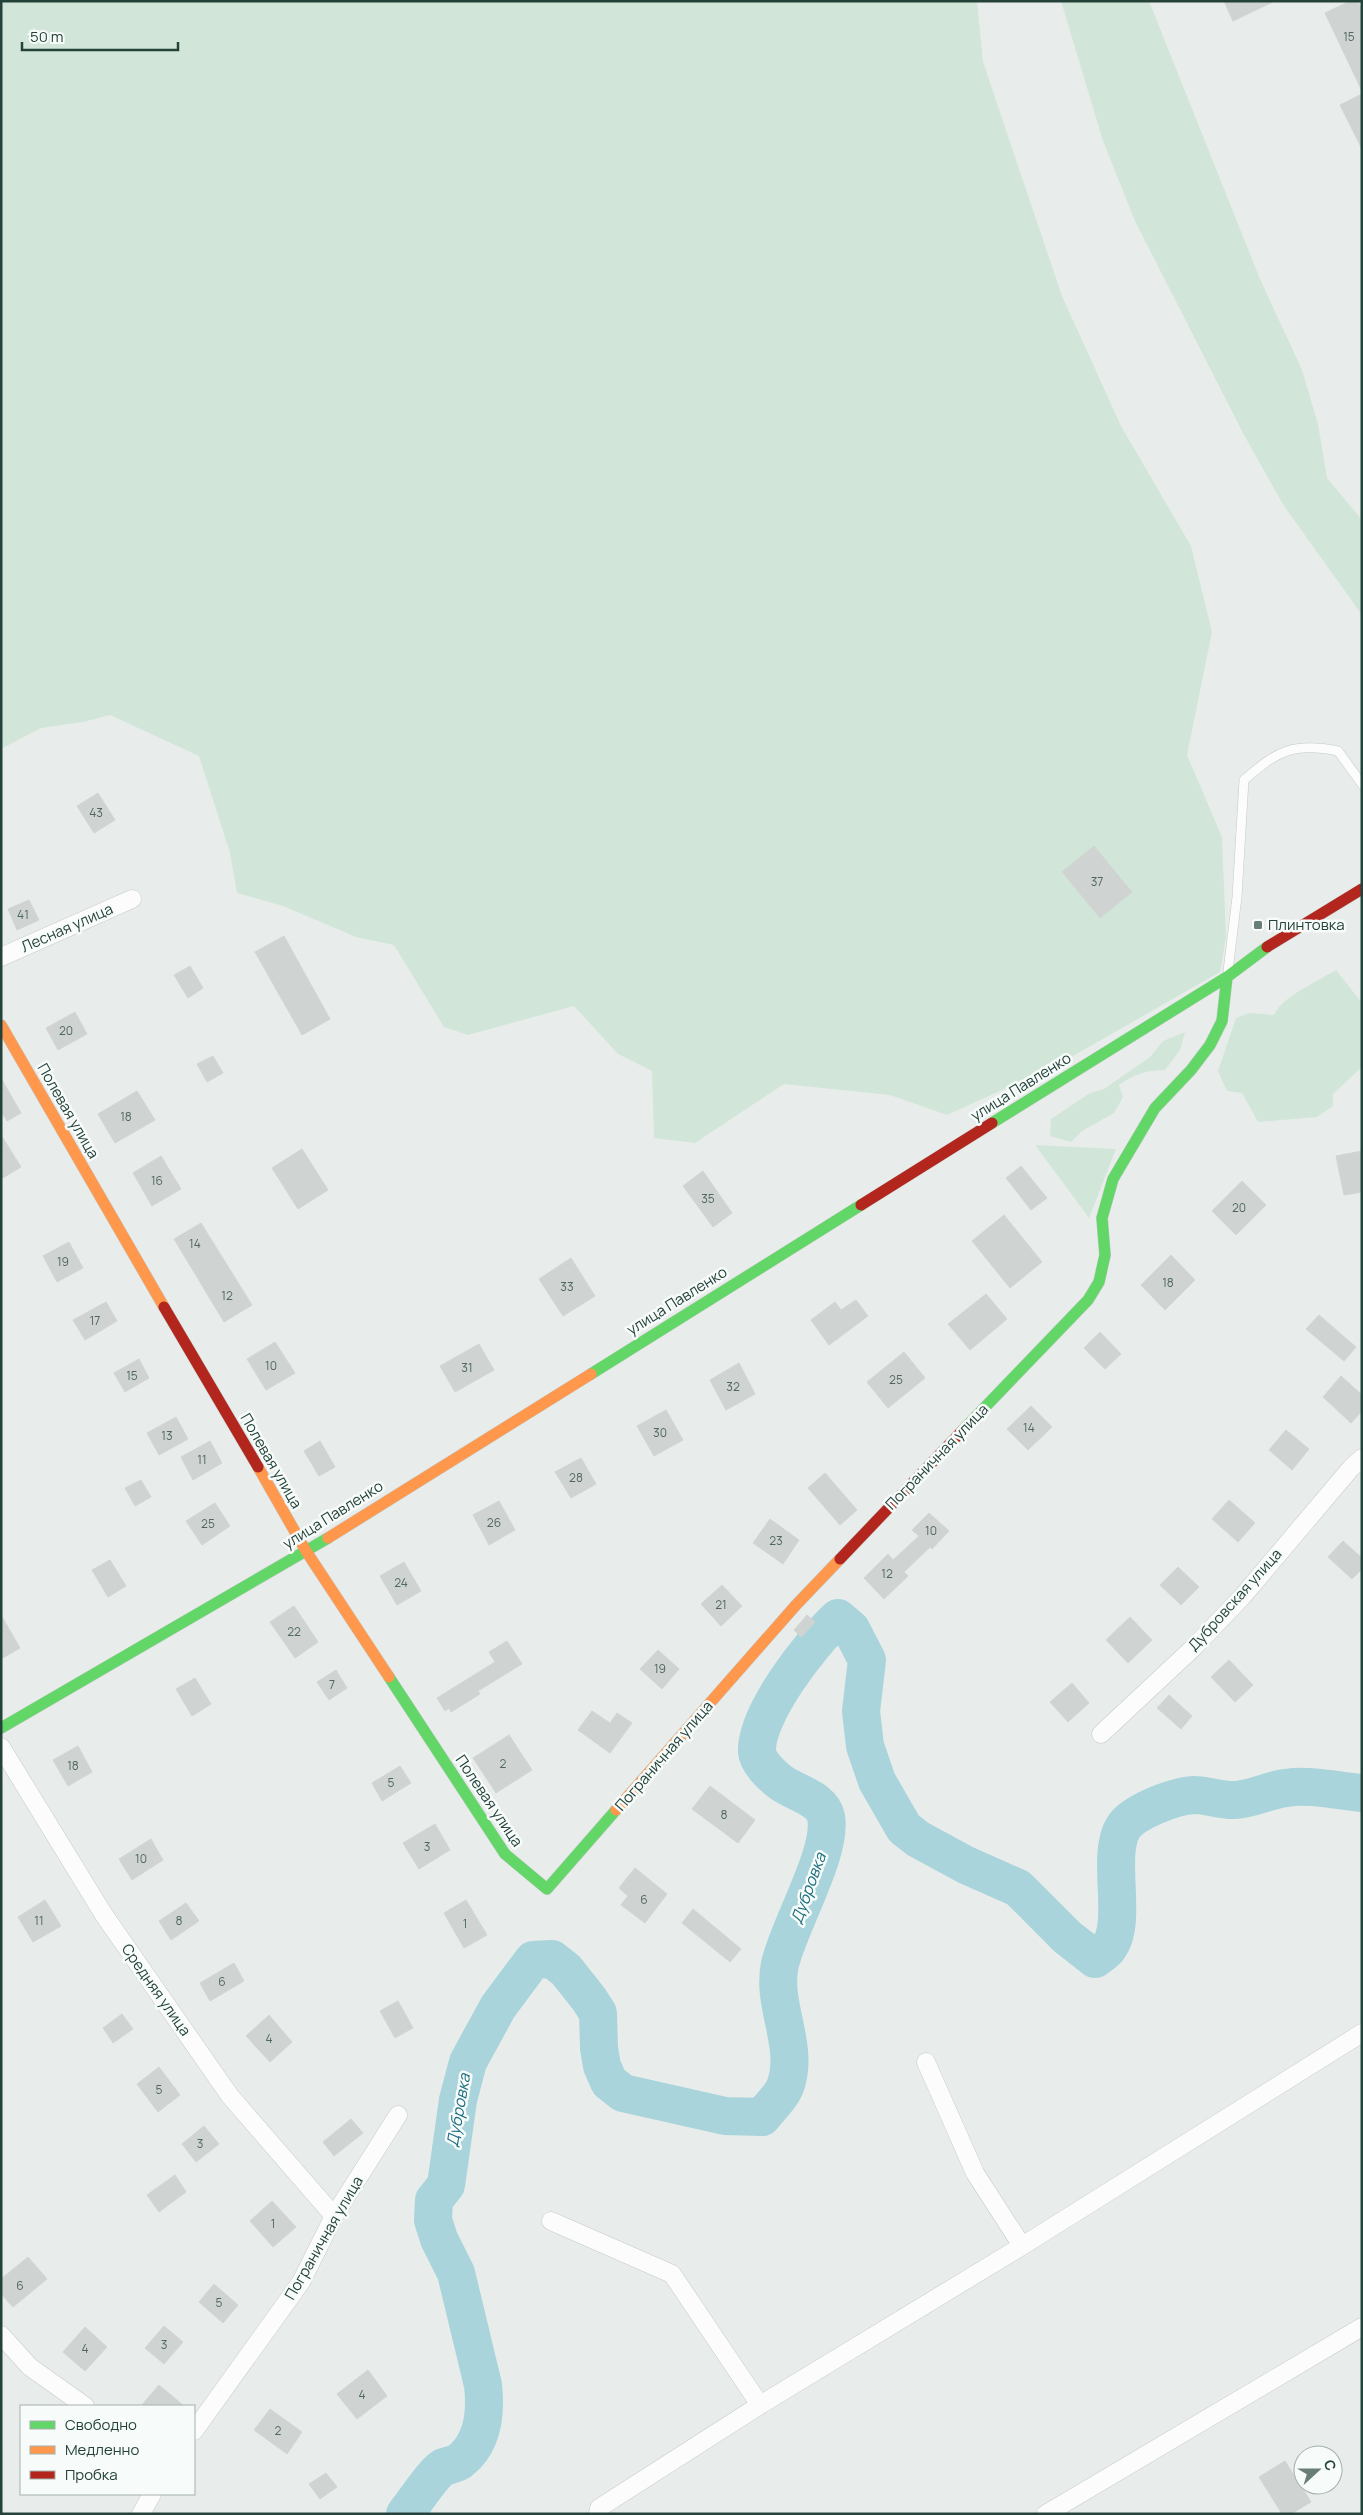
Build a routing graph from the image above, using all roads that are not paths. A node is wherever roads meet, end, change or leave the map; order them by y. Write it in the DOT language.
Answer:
graph roads {
  1 [pos="1362,784"];
  2 [pos="1362,889"];
  3 [pos="132,899"];
  4 [pos="1,957"];
  5 [pos="1227,977"];
  6 [pos="1,1025"];
  7 [pos="1362,1458"];
  8 [pos="306,1551"];
  9 [pos="1,1728"];
  10 [pos="1101,1734"];
  11 [pos="1,1747"];
  12 [pos="547,1889"];
  13 [pos="1362,2033"];
  14 [pos="926,2062"];
  15 [pos="398,2115"];
  16 [pos="334,2216"];
  17 [pos="551,2221"];
  18 [pos="1022,2246"];
  19 [pos="1362,2327"];
  20 [pos="1,2335"];
  21 [pos="83,2405"];
  22 [pos="760,2405"];
  23 [pos="195,2430"];
  24 [pos="151,2495"];
  25 [pos="141,2514"];
  26 [pos="598,2514"];
  27 [pos="1046,2514"];
  1 -- 5 [label="lane"];
  2 -- 5 [label="street, улица Павленко"];
  3 -- 4 [label="street, Лесная улица"];
  5 -- 8 [label="street, улица Павленко"];
  5 -- 12 [label="street, Пограничная улица"];
  6 -- 8 [label="street, Полевая улица"];
  7 -- 10 [label="street, Дубровская улица"];
  8 -- 9 [label="street, улица Павленко"];
  8 -- 12 [label="street, Полевая улица"];
  11 -- 16 [label="street, Средняя улица"];
  13 -- 18 [label="street"];
  14 -- 18 [label="street"];
  15 -- 16 [label="street, Пограничная улица"];
  16 -- 23 [label="street, Пограничная улица"];
  17 -- 22 [label="street"];
  18 -- 22 [label="street"];
  19 -- 27 [label="street"];
  20 -- 21 [label="street"];
  22 -- 26 [label="street"];
  24 -- 25 [label="street"];
}
